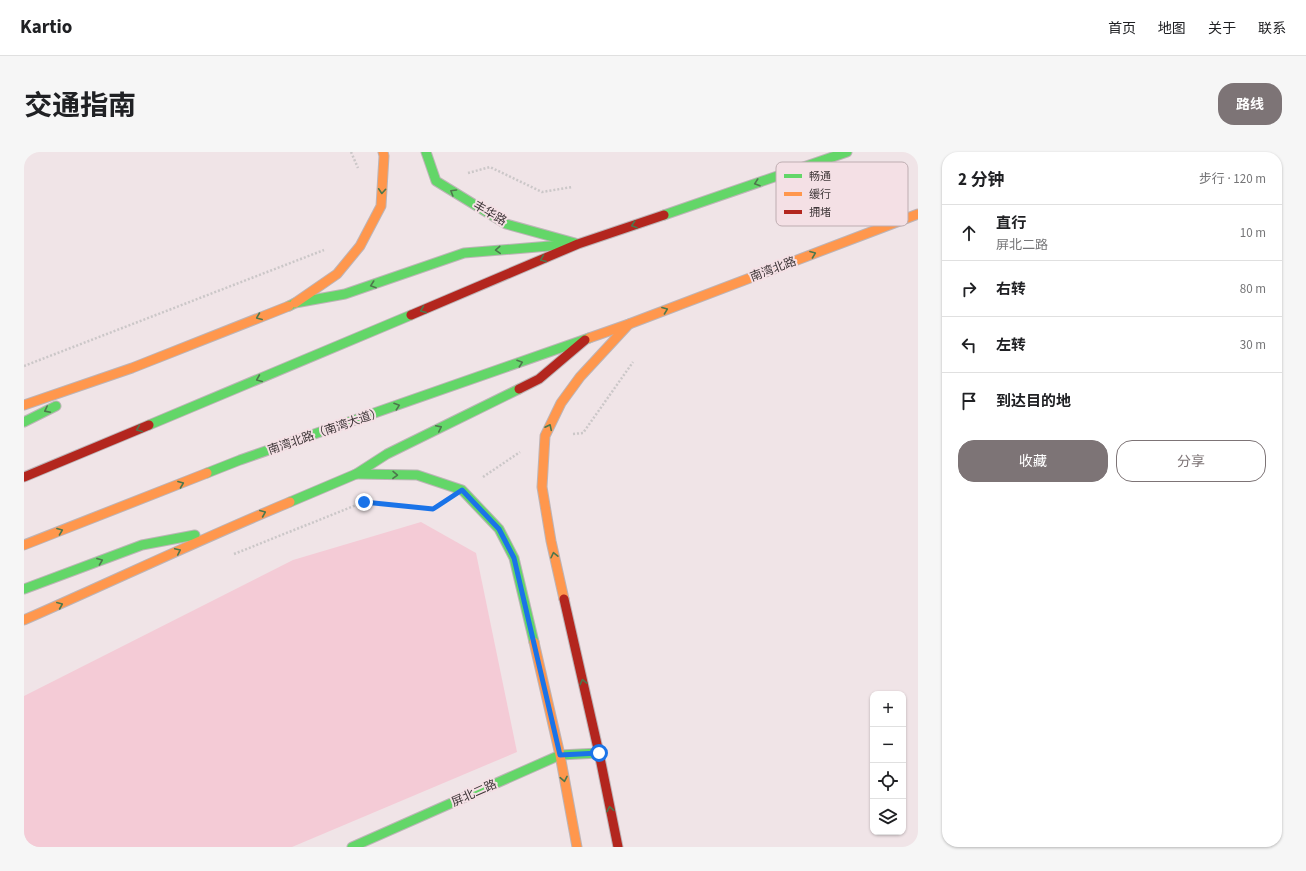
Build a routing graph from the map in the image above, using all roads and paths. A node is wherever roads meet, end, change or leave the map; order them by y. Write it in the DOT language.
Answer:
graph roads {
  1 [pos="383,152"];
  2 [pos="426,152"];
  3 [pos="847,152"];
  4 [pos="818,162"];
  5 [pos="467,173"];
  6 [pos="776,176"];
  7 [pos="572,187"];
  8 [pos="918,214"];
  9 [pos="908,218"];
  10 [pos="886,226"];
  11 [pos="578,244"];
  12 [pos="328,248"];
  13 [pos="295,303"];
  14 [pos="629,324"];
  15 [pos="585,340"];
  16 [pos="634,362"];
  17 [pos="24,366"];
  18 [pos="132,368"];
  19 [pos="24,405"];
  20 [pos="24,422"];
  21 [pos="545,436"];
  22 [pos="356,474"];
  23 [pos="24,477"];
  24 [pos="462,490"];
  25 [pos="227,528"];
  26 [pos="24,546"];
  27 [pos="231,555"];
  28 [pos="24,590"];
  29 [pos="24,620"];
  30 [pos="599,753"];
  31 [pos="560,755"];
  32 [pos="352,847"];
  33 [pos="577,847"];
  34 [pos="618,847"];
  1 -- 13 [label="main road, one-way"];
  11 -- 2 [label="main road, 丰华路, one-way"];
  3 -- 4 [label="main road, one-way"];
  5 -- 7 [label="path"];
  6 -- 11 [label="main road, one-way"];
  9 -- 8 [label="main road, 南湾北路, one-way"];
  14 -- 10 [label="main road, 南湾北路, one-way"];
  11 -- 13 [label="main road, one-way"];
  11 -- 23 [label="main road, one-way"];
  12 -- 17 [label="path"];
  13 -- 18 [label="main road, one-way"];
  14 -- 15 [label="main road, 南湾北路（南湾大道）"];
  21 -- 14 [label="main road, one-way"];
  22 -- 15 [label="main road, one-way"];
  26 -- 15 [label="main road, 南湾北路（南湾大道）, one-way"];
  16 -- 21 [label="path"];
  18 -- 19 [label="main road"];
  18 -- 20 [label="main road, one-way"];
  21 -- 24 [label="path"];
  30 -- 21 [label="main road, one-way"];
  22 -- 24 [label="main road, one-way"];
  25 -- 22 [label="main road, one-way"];
  24 -- 27 [label="path"];
  24 -- 31 [label="main road"];
  28 -- 25 [label="main road, one-way"];
  29 -- 25 [label="main road, one-way"];
  30 -- 31 [label="main road, 屏北二路"];
  34 -- 30 [label="main road, one-way"];
  31 -- 32 [label="main road, 屏北二路"];
  31 -- 33 [label="main road, one-way"];
}
